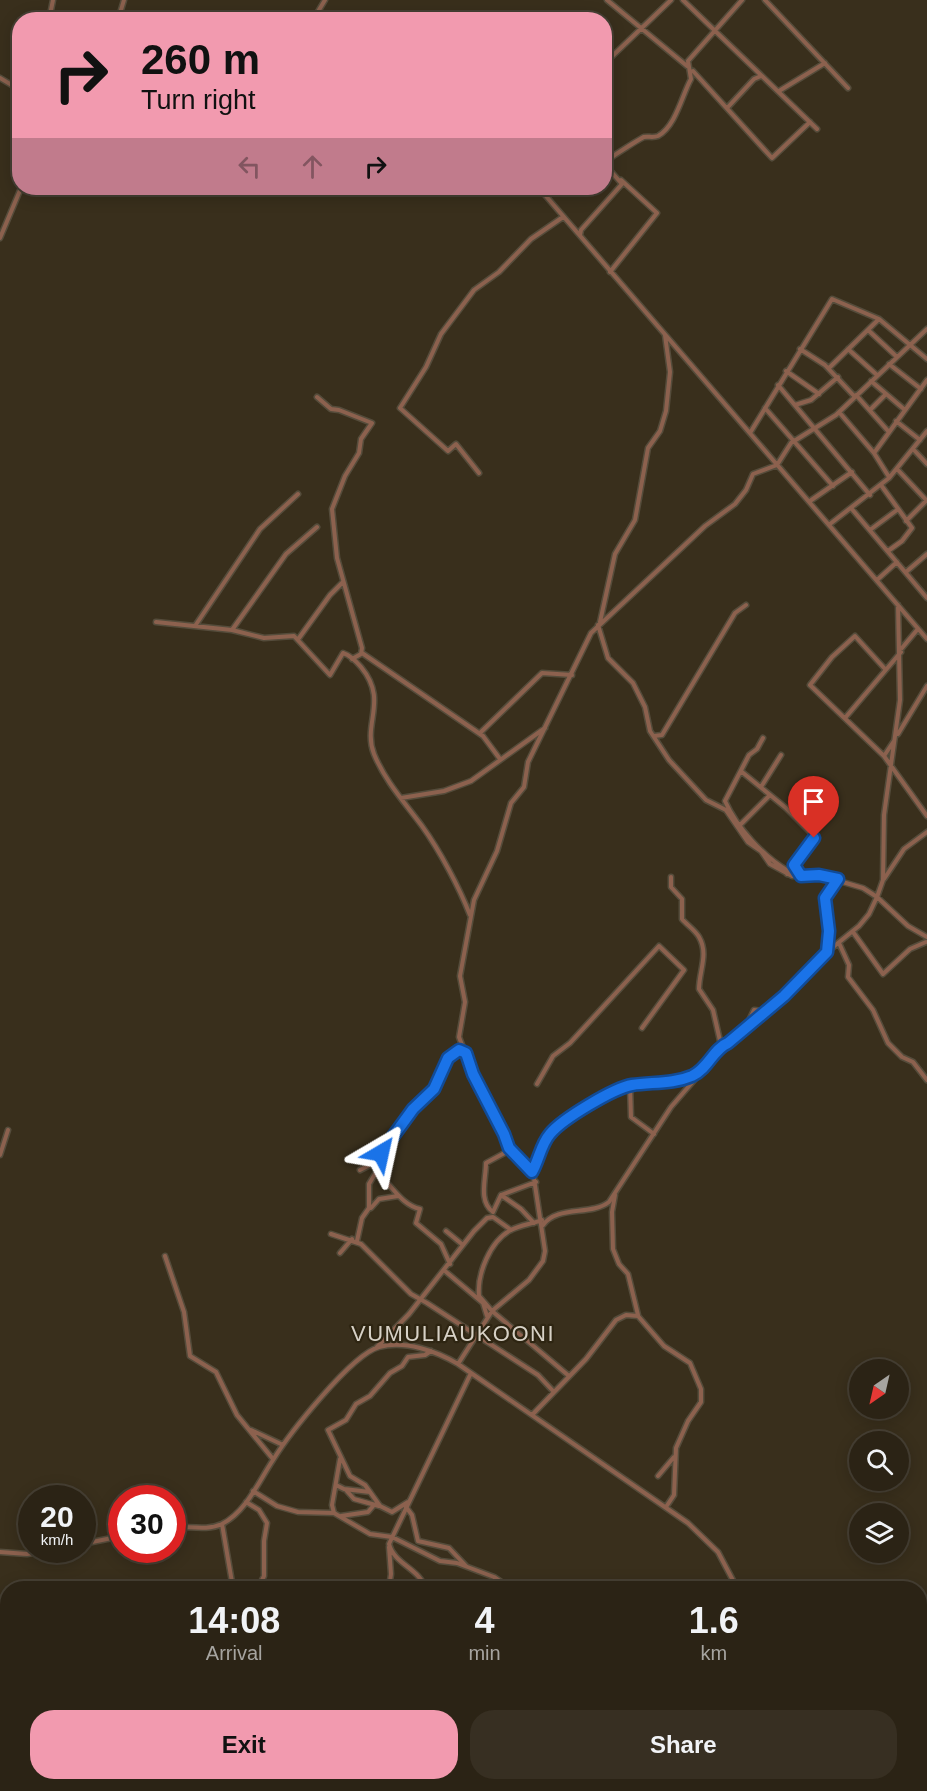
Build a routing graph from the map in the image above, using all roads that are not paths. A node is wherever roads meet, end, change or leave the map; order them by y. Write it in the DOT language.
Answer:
graph roads {
  1 [pos="607,0"];
  2 [pos="671,0"];
  3 [pos="683,0"];
  4 [pos="742,0"];
  5 [pos="765,0"];
  6 [pos="643,29"];
  7 [pos="715,30"];
  8 [pos="612,57"];
  9 [pos="825,63"];
  10 [pos="688,67"];
  11 [pos="761,76"];
  12 [pos="848,88"];
  13 [pos="779,91"];
  14 [pos="728,107"];
  15 [pos="810,122"];
  16 [pos="817,129"];
  17 [pos="612,157"];
  18 [pos="612,172"];
  19 [pos="621,180"];
  20 [pos="18,195"];
  21 [pos="545,195"];
  22 [pos="564,216"];
  23 [pos="580,236"];
  24 [pos="0,238"];
  25 [pos="610,272"];
  26 [pos="879,319"];
  27 [pos="927,329"];
  28 [pos="868,330"];
  29 [pos="665,335"];
  30 [pos="909,346"];
  31 [pos="800,349"];
  32 [pos="848,349"];
  33 [pos="897,357"];
  34 [pos="927,359"];
  35 [pos="889,364"];
  36 [pos="829,368"];
  37 [pos="786,371"];
  38 [pos="877,375"];
  39 [pos="838,377"];
  40 [pos="927,380"];
  41 [pos="871,381"];
  42 [pos="778,385"];
  43 [pos="921,389"];
  44 [pos="819,394"];
  45 [pos="885,395"];
  46 [pos="856,396"];
  47 [pos="317,397"];
  48 [pos="795,405"];
  49 [pos="765,408"];
  50 [pos="870,410"];
  51 [pos="904,410"];
  52 [pos="839,412"];
  53 [pos="896,422"];
  54 [pos="815,428"];
  55 [pos="927,431"];
  56 [pos="889,432"];
  57 [pos="750,433"];
  58 [pos="920,440"];
  59 [pos="794,441"];
  60 [pos="913,449"];
  61 [pos="874,453"];
  62 [pos="927,464"];
  63 [pos="777,465"];
  64 [pos="897,469"];
  65 [pos="852,472"];
  66 [pos="479,473"];
  67 [pos="889,478"];
  68 [pos="881,485"];
  69 [pos="833,486"];
  70 [pos="298,494"];
  71 [pos="870,495"];
  72 [pos="810,501"];
  73 [pos="926,501"];
  74 [pos="851,508"];
  75 [pos="897,510"];
  76 [pos="906,522"];
  77 [pos="830,524"];
  78 [pos="317,527"];
  79 [pos="870,530"];
  80 [pos="888,551"];
  81 [pos="927,554"];
  82 [pos="897,562"];
  83 [pos="906,572"];
  84 [pos="878,580"];
  85 [pos="343,582"];
  86 [pos="927,598"];
  87 [pos="746,605"];
  88 [pos="898,605"];
  89 [pos="156,622"];
  90 [pos="599,624"];
  91 [pos="195,626"];
  92 [pos="231,630"];
  93 [pos="917,630"];
  94 [pos="299,638"];
  95 [pos="927,639"];
  96 [pos="901,650"];
  97 [pos="362,653"];
  98 [pos="352,659"];
  99 [pos="885,669"];
  100 [pos="572,675"];
  101 [pos="927,686"];
  102 [pos="845,718"];
  103 [pos="545,728"];
  104 [pos="480,734"];
  105 [pos="653,736"];
  106 [pos="896,737"];
  107 [pos="763,738"];
  108 [pos="781,755"];
  109 [pos="884,756"];
  110 [pos="500,759"];
  111 [pos="890,764"];
  112 [pos="742,772"];
  113 [pos="761,787"];
  114 [pos="770,795"];
  115 [pos="401,798"];
  116 [pos="927,816"];
  117 [pos="740,825"];
  118 [pos="927,832"];
  119 [pos="794,865"];
  120 [pos="788,873"];
  121 [pos="670,876"];
  122 [pos="801,876"];
  123 [pos="838,879"];
  124 [pos="883,880"];
  125 [pos="877,897"];
  126 [pos="470,915"];
  127 [pos="853,932"];
  128 [pos="925,937"];
  129 [pos="839,943"];
  130 [pos="927,943"];
  131 [pos="827,952"];
  132 [pos="765,1011"];
  133 [pos="746,1027"];
  134 [pos="642,1028"];
  135 [pos="721,1045"];
  136 [pos="465,1050"];
  137 [pos="704,1069"];
  138 [pos="927,1080"];
  139 [pos="537,1084"];
  140 [pos="630,1085"];
  141 [pos="8,1130"];
  142 [pos="654,1134"];
  143 [pos="510,1150"];
  144 [pos="0,1155"];
  145 [pos="380,1160"];
  146 [pos="360,1170"];
  147 [pos="532,1172"];
  148 [pos="375,1174"];
  149 [pos="536,1182"];
  150 [pos="501,1195"];
  151 [pos="615,1195"];
  152 [pos="398,1196"];
  153 [pos="369,1211"];
  154 [pos="491,1214"];
  155 [pos="543,1222"];
  156 [pos="534,1223"];
  157 [pos="511,1230"];
  158 [pos="446,1231"];
  159 [pos="331,1234"];
  160 [pos="355,1240"];
  161 [pos="463,1245"];
  162 [pos="340,1253"];
  163 [pos="165,1256"];
  164 [pos="450,1264"];
  165 [pos="445,1271"];
  166 [pos="420,1300"];
  167 [pos="492,1311"];
  168 [pos="638,1316"];
  169 [pos="487,1317"];
  170 [pos="475,1336"];
  171 [pos="376,1348"];
  172 [pos="431,1351"];
  173 [pos="458,1364"];
  174 [pos="471,1373"];
  175 [pos="569,1376"];
  176 [pos="554,1392"];
  177 [pos="532,1415"];
  178 [pos="250,1430"];
  179 [pos="283,1445"];
  180 [pos="339,1456"];
  181 [pos="674,1456"];
  182 [pos="273,1459"];
  183 [pos="658,1476"];
  184 [pos="336,1485"];
  185 [pos="346,1490"];
  186 [pos="253,1491"];
  187 [pos="371,1492"];
  188 [pos="246,1502"];
  189 [pos="407,1504"];
  190 [pos="374,1505"];
  191 [pos="380,1506"];
  192 [pos="666,1507"];
  193 [pos="334,1513"];
  194 [pos="341,1516"];
  195 [pos="222,1524"];
  196 [pos="186,1527"];
  197 [pos="392,1537"];
  198 [pos="389,1546"];
  199 [pos="0,1552"];
  200 [pos="18,1553"];
  201 [pos="472,1570"];
  202 [pos="232,1581"];
  203 [pos="262,1581"];
  204 [pos="390,1581"];
  205 [pos="422,1581"];
  206 [pos="500,1581"];
  207 [pos="734,1581"];
  1 -- 6 [label="street"];
  2 -- 6 [label="street"];
  3 -- 7 [label="street"];
  4 -- 7 [label="street"];
  5 -- 9 [label="street"];
  6 -- 8 [label="street"];
  6 -- 10 [label="street"];
  7 -- 10 [label="street"];
  7 -- 11 [label="street"];
  9 -- 12 [label="street"];
  9 -- 13 [label="street"];
  10 -- 14 [label="street"];
  10 -- 17 [label="street"];
  11 -- 13 [label="street"];
  11 -- 14 [label="street"];
  13 -- 15 [label="street"];
  14 -- 15 [label="street"];
  15 -- 16 [label="street"];
  18 -- 19 [label="street"];
  19 -- 23 [label="street"];
  19 -- 25 [label="street"];
  20 -- 24 [label="street"];
  21 -- 22 [label="street"];
  22 -- 23 [label="street"];
  22 -- 66 [label="street"];
  23 -- 25 [label="street"];
  25 -- 29 [label="street"];
  26 -- 28 [label="street"];
  26 -- 30 [label="street"];
  26 -- 31 [label="street"];
  27 -- 30 [label="street"];
  28 -- 32 [label="street"];
  28 -- 33 [label="street"];
  29 -- 57 [label="street"];
  29 -- 90 [label="street"];
  30 -- 33 [label="street"];
  30 -- 34 [label="street"];
  31 -- 36 [label="street"];
  31 -- 37 [label="street"];
  32 -- 36 [label="street"];
  32 -- 38 [label="street"];
  33 -- 35 [label="street"];
  35 -- 38 [label="street"];
  35 -- 43 [label="street"];
  36 -- 39 [label="street"];
  37 -- 42 [label="street"];
  37 -- 44 [label="street"];
  38 -- 41 [label="street"];
  39 -- 44 [label="street"];
  39 -- 46 [label="street"];
  40 -- 43 [label="street"];
  41 -- 45 [label="street"];
  41 -- 46 [label="street"];
  42 -- 48 [label="street"];
  42 -- 49 [label="street"];
  43 -- 51 [label="street"];
  44 -- 48 [label="street"];
  45 -- 50 [label="street"];
  45 -- 51 [label="street"];
  46 -- 50 [label="street"];
  46 -- 52 [label="street"];
  47 -- 85 [label="street"];
  48 -- 54 [label="street"];
  49 -- 57 [label="street"];
  49 -- 59 [label="street"];
  50 -- 56 [label="street"];
  51 -- 53 [label="street"];
  52 -- 54 [label="street"];
  52 -- 61 [label="street"];
  53 -- 56 [label="street"];
  53 -- 58 [label="street"];
  54 -- 59 [label="street"];
  54 -- 65 [label="street"];
  55 -- 58 [label="street"];
  56 -- 61 [label="street"];
  57 -- 63 [label="street"];
  58 -- 60 [label="street"];
  59 -- 63 [label="street"];
  59 -- 69 [label="street"];
  60 -- 62 [label="street"];
  60 -- 64 [label="street"];
  61 -- 67 [label="street"];
  63 -- 72 [label="street"];
  63 -- 90 [label="street"];
  64 -- 67 [label="street"];
  64 -- 73 [label="street"];
  65 -- 69 [label="street"];
  65 -- 71 [label="street"];
  67 -- 68 [label="street"];
  68 -- 71 [label="street"];
  68 -- 75 [label="street"];
  69 -- 72 [label="street"];
  70 -- 91 [label="street"];
  71 -- 74 [label="street"];
  72 -- 77 [label="street"];
  73 -- 76 [label="street"];
  74 -- 77 [label="street"];
  74 -- 79 [label="street"];
  75 -- 76 [label="street"];
  75 -- 79 [label="street"];
  76 -- 80 [label="street"];
  77 -- 84 [label="street"];
  78 -- 92 [label="street"];
  79 -- 80 [label="street"];
  80 -- 82 [label="street"];
  81 -- 83 [label="street"];
  82 -- 83 [label="street"];
  82 -- 84 [label="street"];
  83 -- 86 [label="street"];
  84 -- 88 [label="street"];
  85 -- 94 [label="street"];
  85 -- 97 [label="street"];
  87 -- 105 [label="street"];
  88 -- 93 [label="street"];
  88 -- 96 [label="street"];
  89 -- 91 [label="street"];
  90 -- 100 [label="street"];
  90 -- 105 [label="street"];
  91 -- 92 [label="street"];
  92 -- 94 [label="street"];
  93 -- 95 [label="street"];
  93 -- 96 [label="street"];
  94 -- 98 [label="street"];
  96 -- 99 [label="street"];
  96 -- 106 [label="street"];
  97 -- 98 [label="street"];
  97 -- 104 [label="street"];
  98 -- 115 [label="street"];
  99 -- 102 [label="street"];
  99 -- 102 [label="street"];
  100 -- 103 [label="street"];
  100 -- 104 [label="street"];
  101 -- 106 [label="street"];
  102 -- 109 [label="street"];
  103 -- 110 [label="street"];
  103 -- 126 [label="street"];
  104 -- 110 [label="street"];
  105 -- 120 [label="street"];
  106 -- 109 [label="street"];
  106 -- 111 [label="street"];
  107 -- 112 [label="street"];
  108 -- 113 [label="street"];
  109 -- 111 [label="street"];
  110 -- 115 [label="street"];
  111 -- 116 [label="street"];
  111 -- 124 [label="street"];
  112 -- 113 [label="street"];
  112 -- 117 [label="street"];
  113 -- 114 [label="street"];
  114 -- 117 [label="street"];
  114 -- 119 [label="street"];
  115 -- 126 [label="street"];
  117 -- 120 [label="street"];
  118 -- 124 [label="street"];
  119 -- 120 [label="street"];
  119 -- 122 [label="street"];
  120 -- 122 [label="street"];
  121 -- 135 [label="street"];
  122 -- 123 [label="street"];
  123 -- 125 [label="street"];
  123 -- 131 [label="street"];
  124 -- 125 [label="street"];
  125 -- 127 [label="street"];
  125 -- 128 [label="street"];
  126 -- 136 [label="street"];
  127 -- 129 [label="street"];
  127 -- 130 [label="street"];
  128 -- 130 [label="street"];
  129 -- 131 [label="street"];
  129 -- 138 [label="street"];
  131 -- 132 [label="street"];
  132 -- 133 [label="street"];
  132 -- 133 [label="street"];
  133 -- 135 [label="street"];
  134 -- 139 [label="street"];
  135 -- 137 [label="street"];
  136 -- 143 [label="street"];
  136 -- 145 [label="street"];
  137 -- 140 [label="street"];
  137 -- 142 [label="street"];
  140 -- 142 [label="street"];
  140 -- 147 [label="street"];
  141 -- 144 [label="street"];
  142 -- 151 [label="street"];
  143 -- 147 [label="street"];
  143 -- 154 [label="street"];
  145 -- 146 [label="street"];
  145 -- 148 [label="street"];
  147 -- 149 [label="street"];
  148 -- 152 [label="street"];
  148 -- 153 [label="street"];
  149 -- 150 [label="street"];
  149 -- 155 [label="street"];
  150 -- 154 [label="street"];
  150 -- 156 [label="street"];
  151 -- 155 [label="street"];
  151 -- 168 [label="street"];
  152 -- 153 [label="street"];
  152 -- 164 [label="street"];
  153 -- 160 [label="street"];
  154 -- 157 [label="street"];
  154 -- 161 [label="street"];
  155 -- 156 [label="street"];
  155 -- 167 [label="street"];
  156 -- 157 [label="street"];
  157 -- 167 [label="street"];
  158 -- 161 [label="street"];
  159 -- 160 [label="street"];
  160 -- 162 [label="street"];
  160 -- 166 [label="street"];
  161 -- 164 [label="street"];
  163 -- 178 [label="street"];
  164 -- 165 [label="street"];
  165 -- 166 [label="street"];
  165 -- 169 [label="street"];
  166 -- 170 [label="street"];
  166 -- 171 [label="street"];
  167 -- 169 [label="street"];
  167 -- 175 [label="street"];
  168 -- 175 [label="street"];
  168 -- 181 [label="street"];
  169 -- 170 [label="street"];
  170 -- 173 [label="street"];
  170 -- 176 [label="street"];
  171 -- 172 [label="street"];
  171 -- 179 [label="street"];
  172 -- 173 [label="street"];
  172 -- 180 [label="street"];
  173 -- 174 [label="street"];
  174 -- 177 [label="street"];
  174 -- 189 [label="street"];
  175 -- 176 [label="street"];
  176 -- 177 [label="street"];
  177 -- 192 [label="street"];
  178 -- 179 [label="street"];
  178 -- 182 [label="street"];
  179 -- 182 [label="street"];
  180 -- 184 [label="street"];
  180 -- 187 [label="street"];
  181 -- 183 [label="street"];
  181 -- 192 [label="street"];
  182 -- 186 [label="street"];
  184 -- 185 [label="street"];
  184 -- 193 [label="street"];
  185 -- 187 [label="street"];
  185 -- 190 [label="street"];
  186 -- 188 [label="street"];
  186 -- 193 [label="street"];
  187 -- 191 [label="street"];
  188 -- 195 [label="street"];
  188 -- 203 [label="street"];
  189 -- 191 [label="street"];
  189 -- 197 [label="street"];
  189 -- 201 [label="street"];
  190 -- 191 [label="street"];
  190 -- 194 [label="street"];
  192 -- 207 [label="street"];
  193 -- 194 [label="street"];
  194 -- 197 [label="street"];
  195 -- 196 [label="street"];
  195 -- 202 [label="street"];
  197 -- 198 [label="street"];
  197 -- 201 [label="street"];
  198 -- 204 [label="street"];
  198 -- 205 [label="street"];
  199 -- 200 [label="street"];
  201 -- 206 [label="street"];
}
